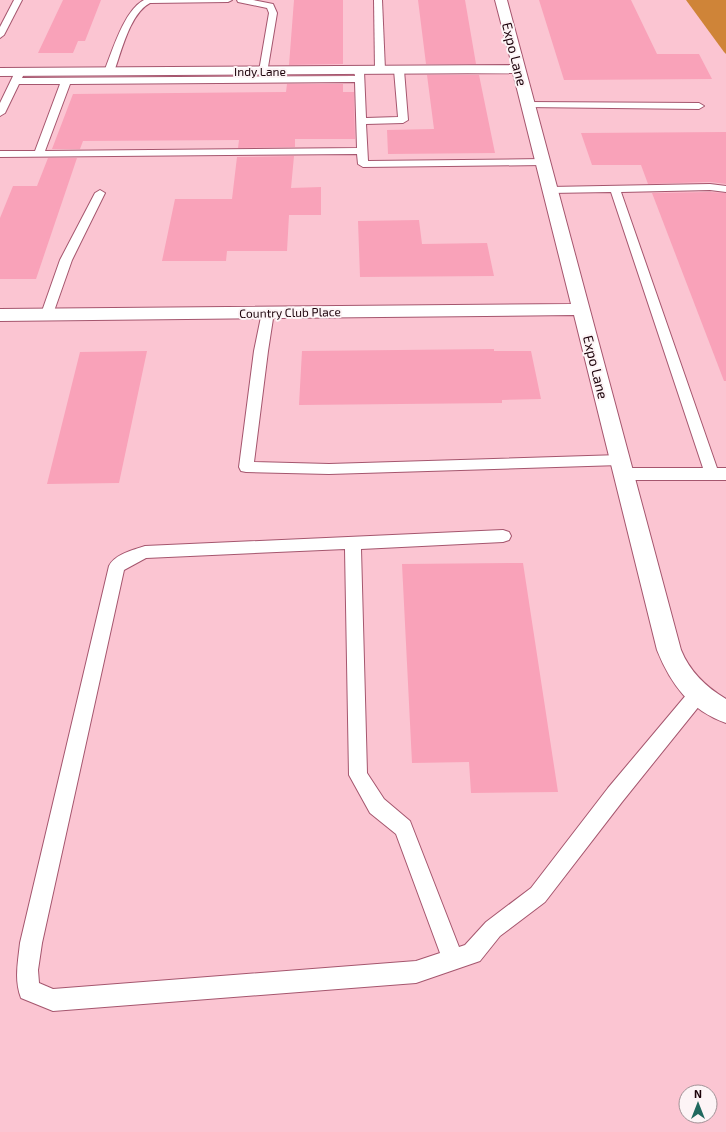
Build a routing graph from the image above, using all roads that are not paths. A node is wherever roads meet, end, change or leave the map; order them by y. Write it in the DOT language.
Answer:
graph roads {
  1 [pos="18,0"];
  2 [pos="228,0"];
  3 [pos="241,0"];
  4 [pos="378,0"];
  5 [pos="501,0"];
  6 [pos="0,35"];
  7 [pos="519,69"];
  8 [pos="380,70"];
  9 [pos="399,70"];
  10 [pos="264,71"];
  11 [pos="0,72"];
  12 [pos="109,72"];
  13 [pos="359,75"];
  14 [pos="18,76"];
  15 [pos="66,80"];
  16 [pos="528,105"];
  17 [pos="699,106"];
  18 [pos="0,113"];
  19 [pos="361,121"];
  20 [pos="361,151"];
  21 [pos="39,153"];
  22 [pos="0,154"];
  23 [pos="543,162"];
  24 [pos="615,189"];
  25 [pos="726,189"];
  26 [pos="550,190"];
  27 [pos="100,193"];
  28 [pos="581,309"];
  29 [pos="268,312"];
  30 [pos="47,314"];
  31 [pos="0,315"];
  32 [pos="622,467"];
  33 [pos="719,474"];
  34 [pos="503,536"];
  35 [pos="353,542"];
  36 [pos="698,694"];
  37 [pos="726,712"];
  38 [pos="453,959"];
  1 -- 6 [label="lane"];
  2 -- 12 [label="lane"];
  3 -- 10 [label="lane"];
  4 -- 8 [label="lane"];
  5 -- 7 [label="street, Expo Lane"];
  7 -- 9 [label="street, Indy Lane"];
  7 -- 16 [label="street, Expo Lane"];
  8 -- 9 [label="street, Indy Lane"];
  8 -- 13 [label="street, Indy Lane"];
  9 -- 19 [label="lane"];
  10 -- 12 [label="street, Indy Lane"];
  10 -- 13 [label="street, Indy Lane"];
  11 -- 14 [label="street, Indy Lane"];
  12 -- 14 [label="street, Indy Lane"];
  13 -- 15 [label="lane"];
  13 -- 19 [label="lane"];
  14 -- 15 [label="lane"];
  14 -- 18 [label="lane"];
  15 -- 21 [label="lane"];
  16 -- 17 [label="lane"];
  16 -- 23 [label="street, Expo Lane"];
  19 -- 20 [label="lane"];
  20 -- 21 [label="lane"];
  20 -- 23 [label="lane"];
  21 -- 22 [label="lane"];
  23 -- 26 [label="street, Expo Lane"];
  24 -- 25 [label="lane"];
  24 -- 26 [label="lane"];
  24 -- 33 [label="lane"];
  26 -- 28 [label="street, Expo Lane"];
  27 -- 30 [label="lane"];
  28 -- 29 [label="street, Country Club Place"];
  28 -- 32 [label="street, Expo Lane"];
  29 -- 30 [label="street, Country Club Place"];
  29 -- 32 [label="lane"];
  30 -- 31 [label="street, Country Club Place"];
  32 -- 33 [label="lane"];
  32 -- 36 [label="street, Expo Lane"];
  34 -- 35 [label="lane"];
  35 -- 38 [label="lane"];
  35 -- 38 [label="lane"];
  36 -- 37 [label="street, Expo Lane"];
  36 -- 38 [label="lane"];
}
